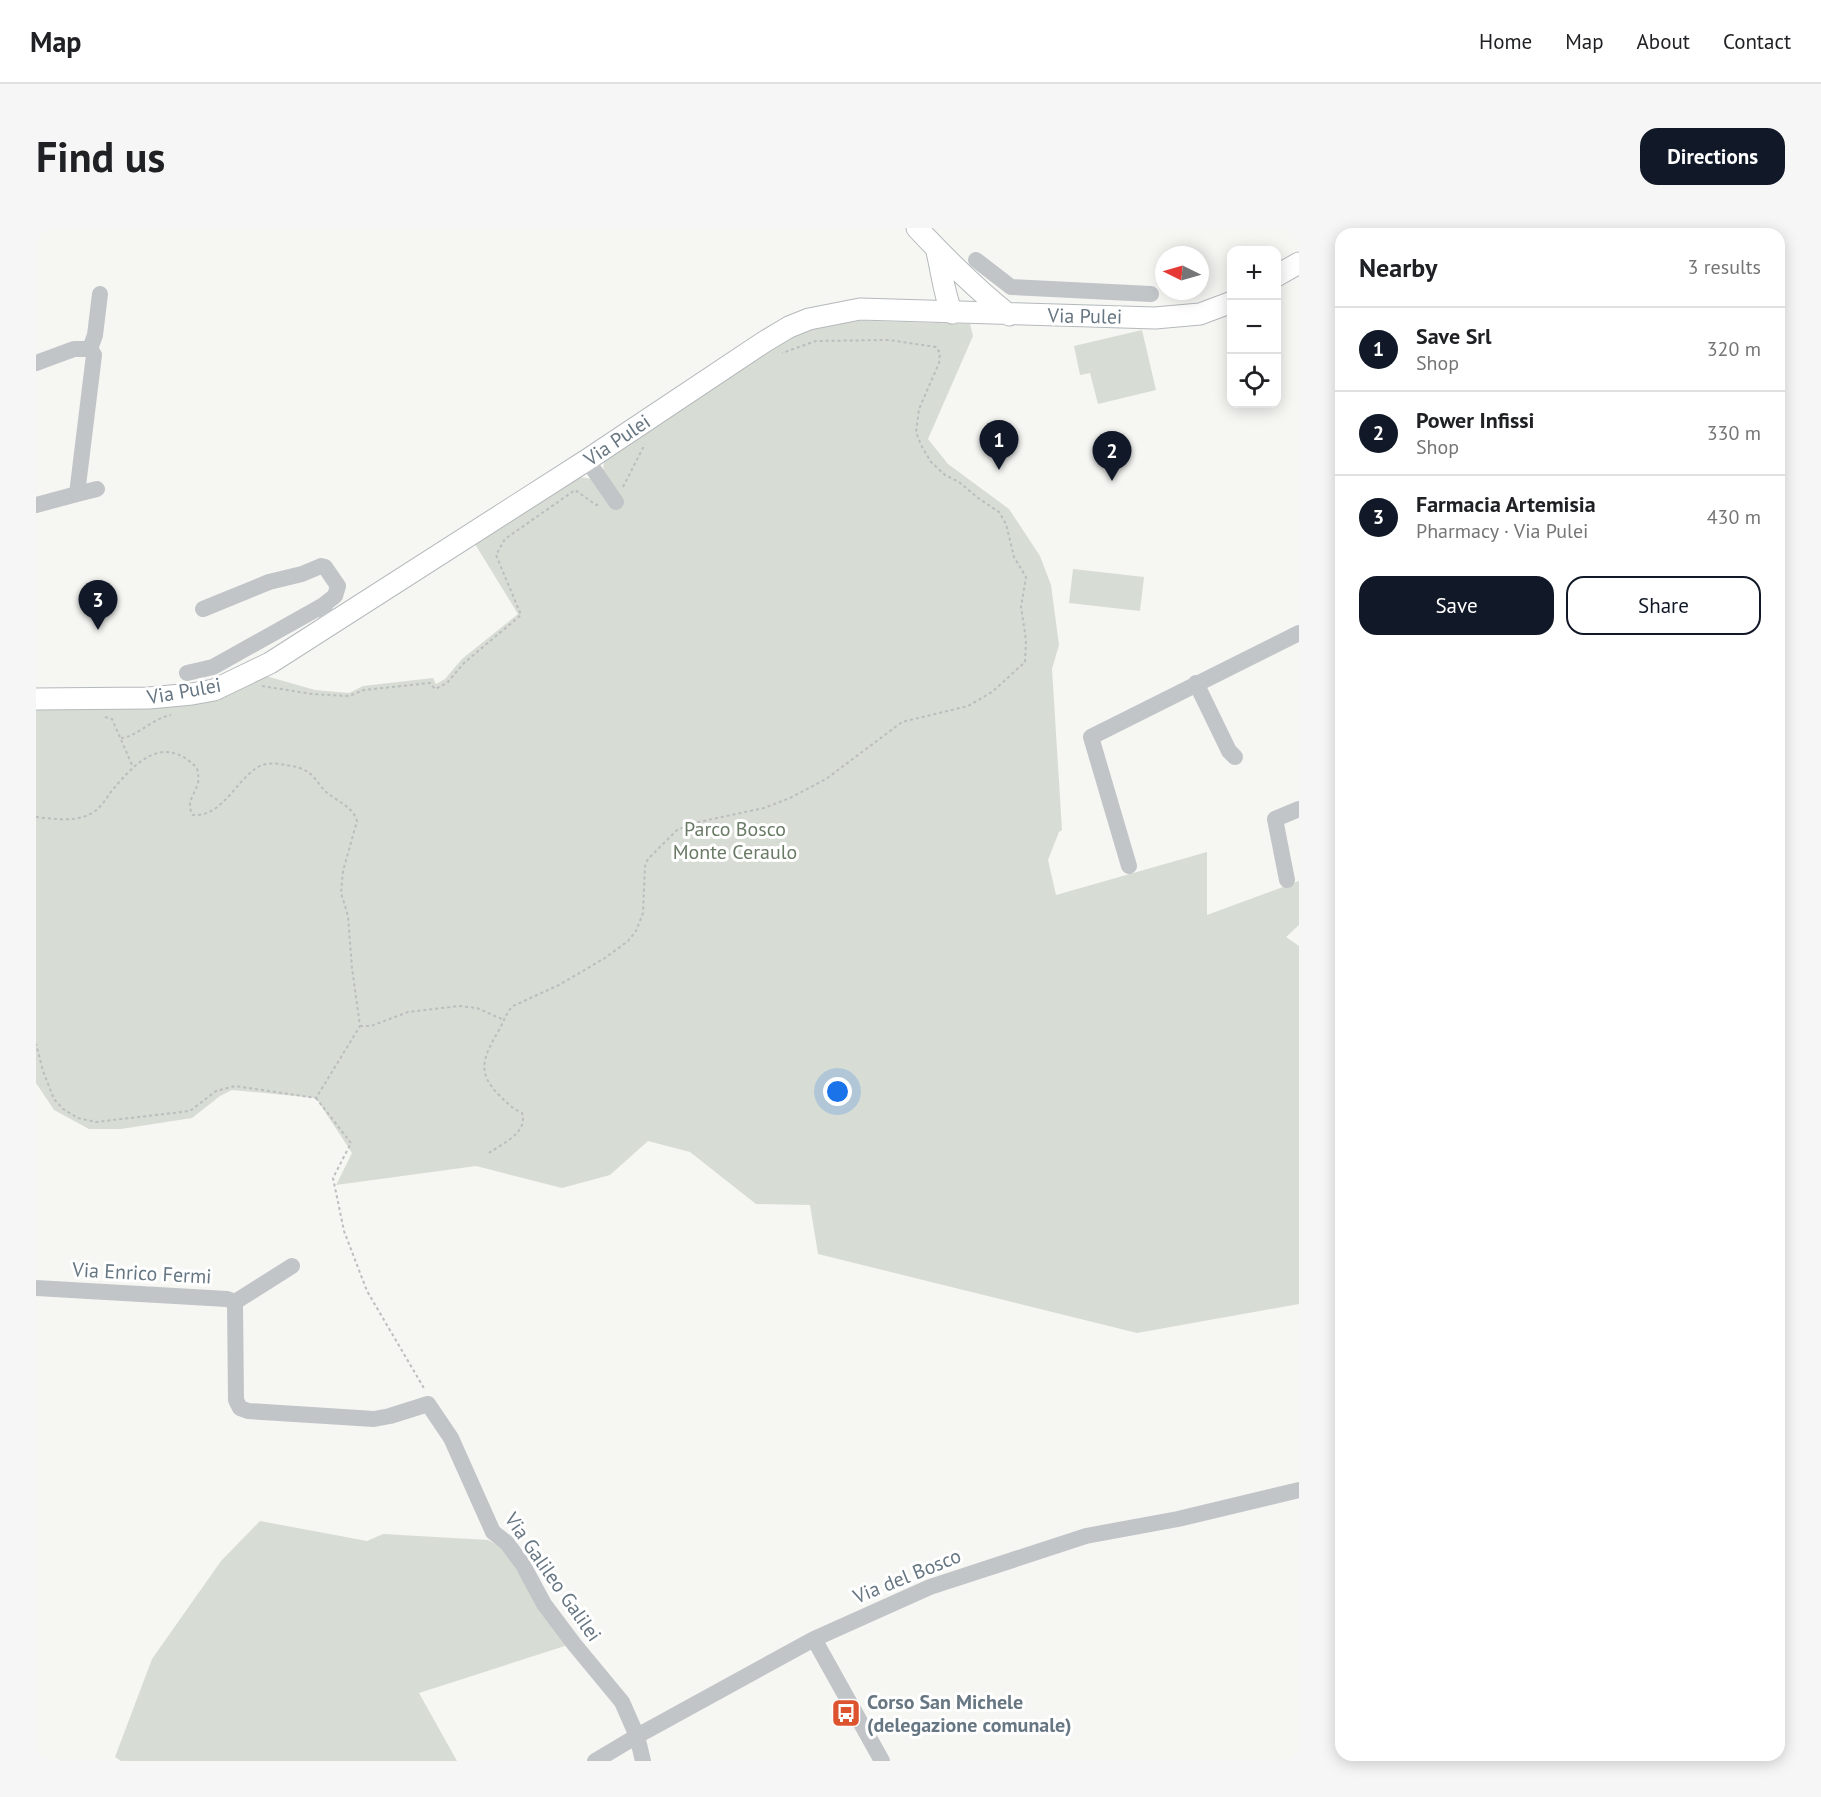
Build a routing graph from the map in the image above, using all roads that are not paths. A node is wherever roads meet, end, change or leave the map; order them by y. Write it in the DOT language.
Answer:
graph roads {
  1 [pos="917,228"];
  2 [pos="976,260"];
  3 [pos="1299,263"];
  4 [pos="1281,273"];
  5 [pos="950,275"];
  6 [pos="1084,290"];
  7 [pos="100,294"];
  8 [pos="1151,294"];
  9 [pos="1227,304"];
  10 [pos="913,311"];
  11 [pos="952,313"];
  12 [pos="1010,315"];
  13 [pos="1082,316"];
  14 [pos="90,349"];
  15 [pos="36,363"];
  16 [pos="587,460"];
  17 [pos="97,489"];
  18 [pos="77,494"];
  19 [pos="616,502"];
  20 [pos="36,505"];
  21 [pos="203,609"];
  22 [pos="327,615"];
  23 [pos="1299,633"];
  24 [pos="187,673"];
  25 [pos="1196,683"];
  26 [pos="36,699"];
  27 [pos="1235,757"];
  28 [pos="1299,809"];
  29 [pos="1128,866"];
  30 [pos="1287,880"];
  31 [pos="292,1266"];
  32 [pos="36,1288"];
  33 [pos="235,1302"];
  34 [pos="428,1404"];
  35 [pos="1299,1490"];
  36 [pos="814,1639"];
  37 [pos="637,1736"];
  38 [pos="595,1761"];
  39 [pos="643,1761"];
  40 [pos="882,1761"];
  1 -- 5 [label="main road"];
  2 -- 6 [label="street"];
  3 -- 4 [label="main road"];
  5 -- 10 [label="main road"];
  5 -- 11 [label="main road"];
  5 -- 12 [label="main road"];
  6 -- 8 [label="street"];
  6 -- 13 [label="street"];
  7 -- 14 [label="street"];
  9 -- 13 [label="main road, Via Pulei"];
  10 -- 11 [label="main road, Via Pulei"];
  10 -- 16 [label="main road, Via Pulei"];
  11 -- 12 [label="main road, Via Pulei"];
  12 -- 13 [label="main road, Via Pulei"];
  14 -- 15 [label="street"];
  14 -- 18 [label="street"];
  16 -- 19 [label="street"];
  16 -- 22 [label="main road, Via Pulei"];
  17 -- 18 [label="street"];
  18 -- 20 [label="street"];
  21 -- 22 [label="street"];
  22 -- 24 [label="street"];
  22 -- 26 [label="main road, Via Pulei"];
  23 -- 25 [label="street"];
  25 -- 27 [label="street"];
  25 -- 29 [label="street"];
  28 -- 30 [label="street"];
  31 -- 33 [label="street"];
  32 -- 33 [label="street, Via Enrico Fermi"];
  33 -- 34 [label="street, Via Enrico Fermi"];
  34 -- 37 [label="street, Via Galileo Galilei"];
  35 -- 36 [label="street, Via del Bosco"];
  36 -- 37 [label="street, Via del Bosco"];
  36 -- 40 [label="street"];
  37 -- 38 [label="street, Via del Bosco"];
  37 -- 39 [label="street, Via Galileo Galilei"];
}
